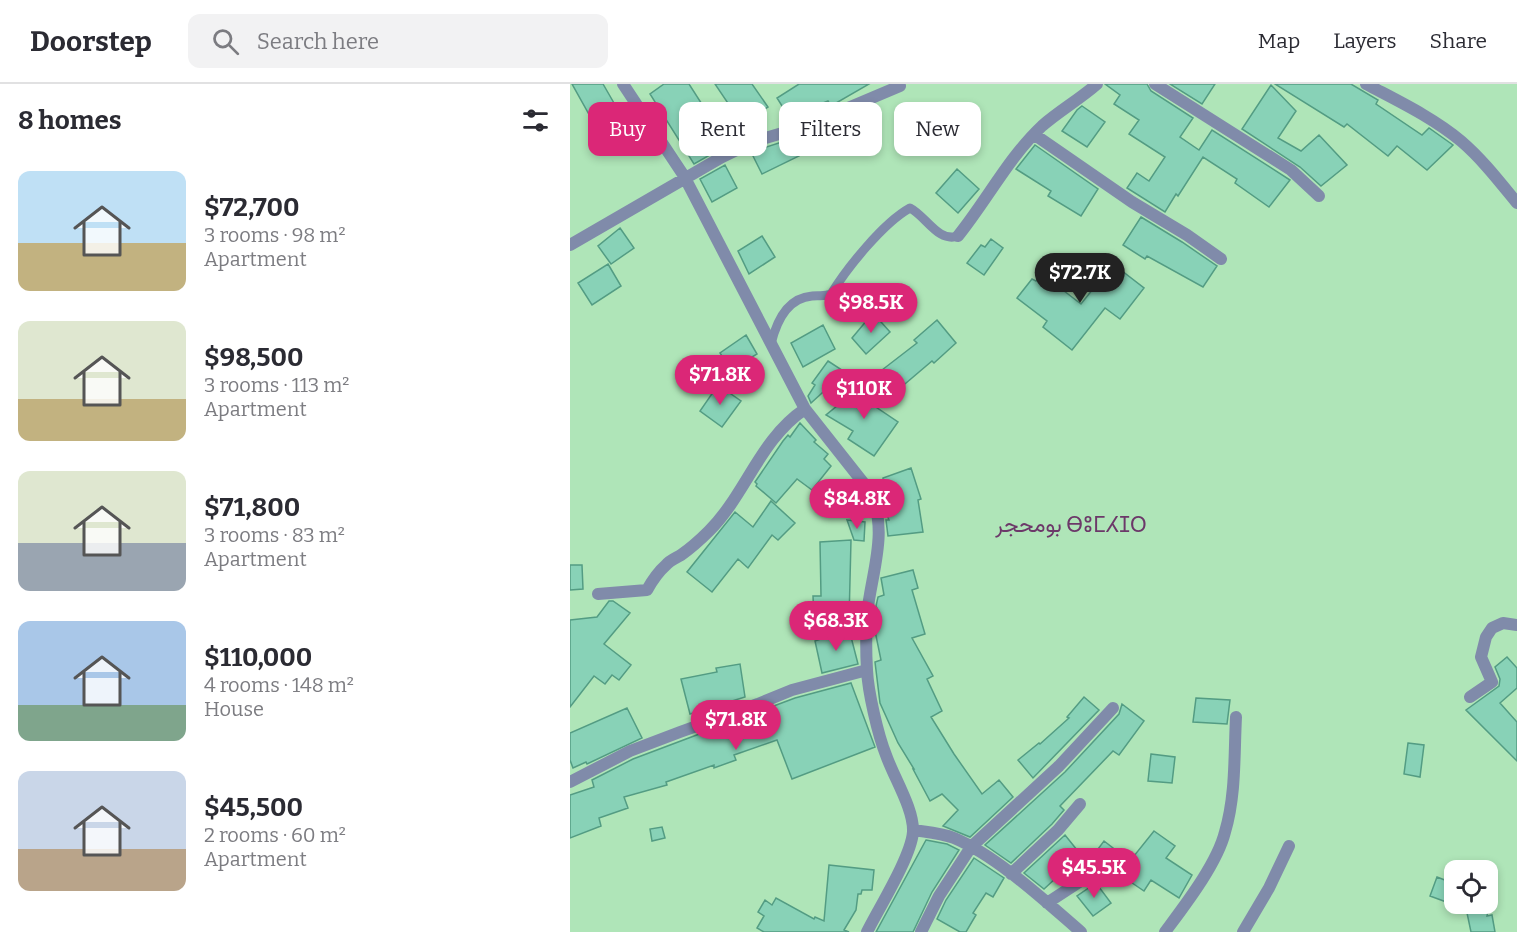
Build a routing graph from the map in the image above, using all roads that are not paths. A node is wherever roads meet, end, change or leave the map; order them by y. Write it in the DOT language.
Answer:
graph roads {
  1 [pos="623,84"];
  2 [pos="1097,84"];
  3 [pos="1155,84"];
  4 [pos="1366,84"];
  5 [pos="900,86"];
  6 [pos="1035,135"];
  7 [pos="686,180"];
  8 [pos="1319,196"];
  9 [pos="1517,202"];
  10 [pos="958,236"];
  11 [pos="570,245"];
  12 [pos="1221,259"];
  13 [pos="771,344"];
  14 [pos="805,409"];
  15 [pos="598,594"];
  16 [pos="1517,625"];
  17 [pos="867,670"];
  18 [pos="1470,697"];
  19 [pos="1113,708"];
  20 [pos="1236,717"];
  21 [pos="570,782"];
  22 [pos="1080,804"];
  23 [pos="913,830"];
  24 [pos="1289,846"];
  25 [pos="971,847"];
  26 [pos="1093,873"];
  27 [pos="1011,874"];
  28 [pos="1047,903"];
  29 [pos="867,932"];
  30 [pos="921,932"];
  31 [pos="1081,932"];
  32 [pos="1165,932"];
  33 [pos="1243,932"];
  1 -- 7 [label="street"];
  2 -- 6 [label="street"];
  3 -- 8 [label="street"];
  4 -- 9 [label="street"];
  5 -- 7 [label="street"];
  6 -- 10 [label="street"];
  6 -- 12 [label="street"];
  7 -- 11 [label="street"];
  7 -- 13 [label="street"];
  10 -- 13 [label="street"];
  13 -- 14 [label="street"];
  14 -- 15 [label="street"];
  14 -- 17 [label="street"];
  16 -- 18 [label="street"];
  17 -- 21 [label="street"];
  17 -- 23 [label="street"];
  19 -- 25 [label="street"];
  20 -- 32 [label="street"];
  22 -- 27 [label="street"];
  23 -- 25 [label="street"];
  23 -- 29 [label="street"];
  24 -- 33 [label="street"];
  25 -- 27 [label="street"];
  25 -- 30 [label="street"];
  26 -- 28 [label="street"];
  27 -- 28 [label="street"];
  28 -- 31 [label="street"];
}
